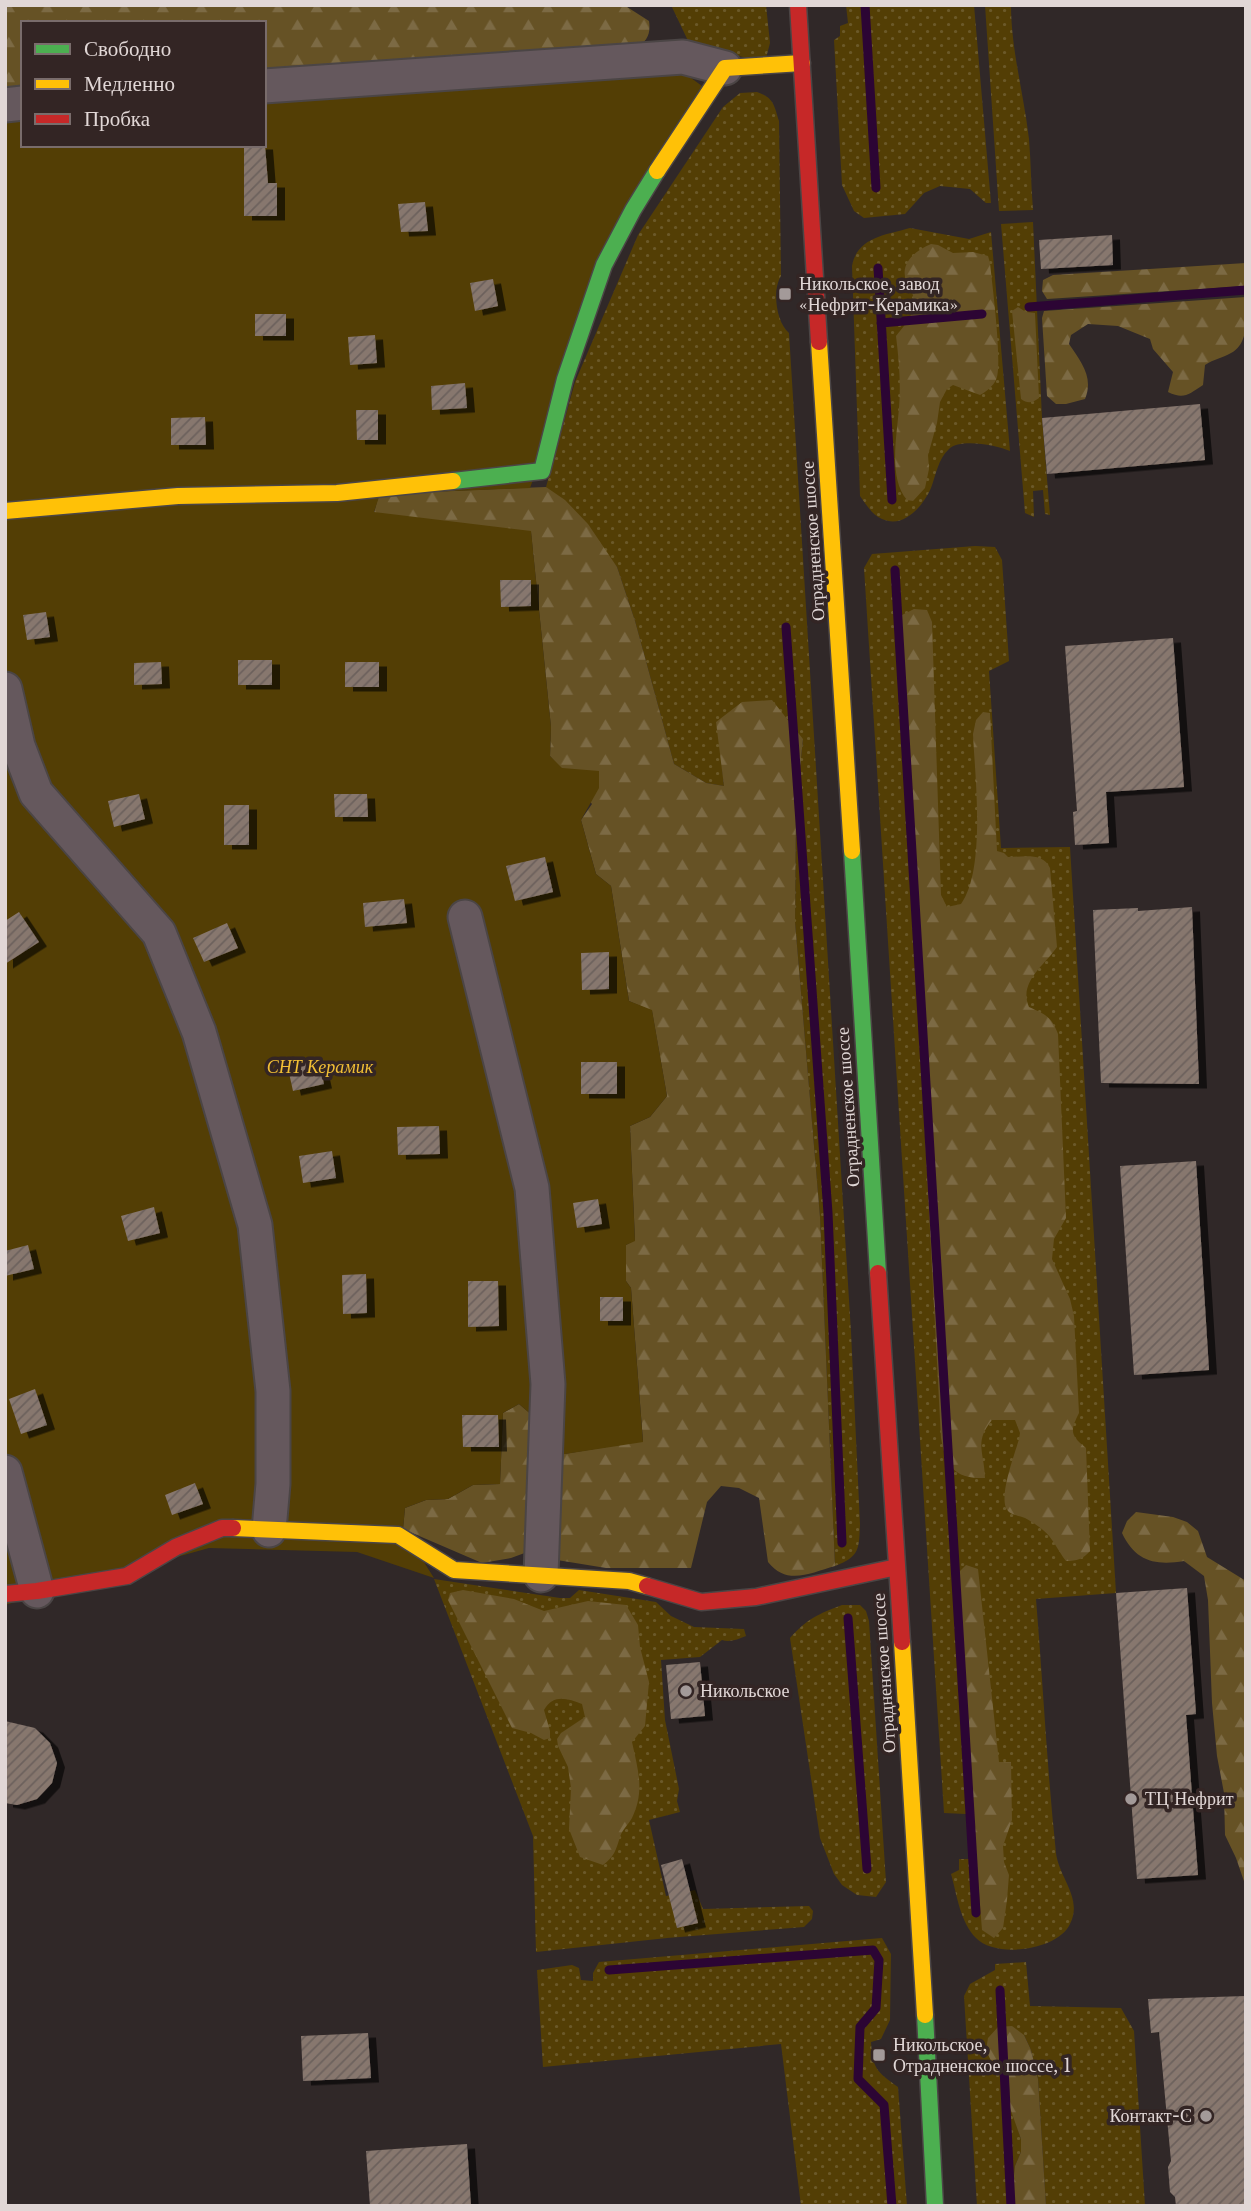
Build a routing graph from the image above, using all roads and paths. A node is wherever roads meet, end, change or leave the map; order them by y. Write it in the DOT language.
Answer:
graph roads {
  1 [pos="798,5"];
  2 [pos="802,63"];
  3 [pos="725,68"];
  4 [pos="266,86"];
  5 [pos="5,511"];
  6 [pos="5,689"];
  7 [pos="465,917"];
  8 [pos="5,1472"];
  9 [pos="270,1530"];
  10 [pos="897,1566"];
  11 [pos="541,1575"];
  12 [pos="21,1592"];
  13 [pos="935,2206"];
  1 -- 2 [label="main road, Отрадненское шоссе"];
  2 -- 3 [label="main road"];
  2 -- 10 [label="main road, Отрадненское шоссе"];
  3 -- 4 [label="street"];
  3 -- 5 [label="main road"];
  6 -- 9 [label="street"];
  7 -- 11 [label="street"];
  8 -- 12 [label="street"];
  9 -- 11 [label="main road"];
  9 -- 12 [label="main road"];
  10 -- 11 [label="main road"];
  10 -- 13 [label="main road, Отрадненское шоссе"];
}
